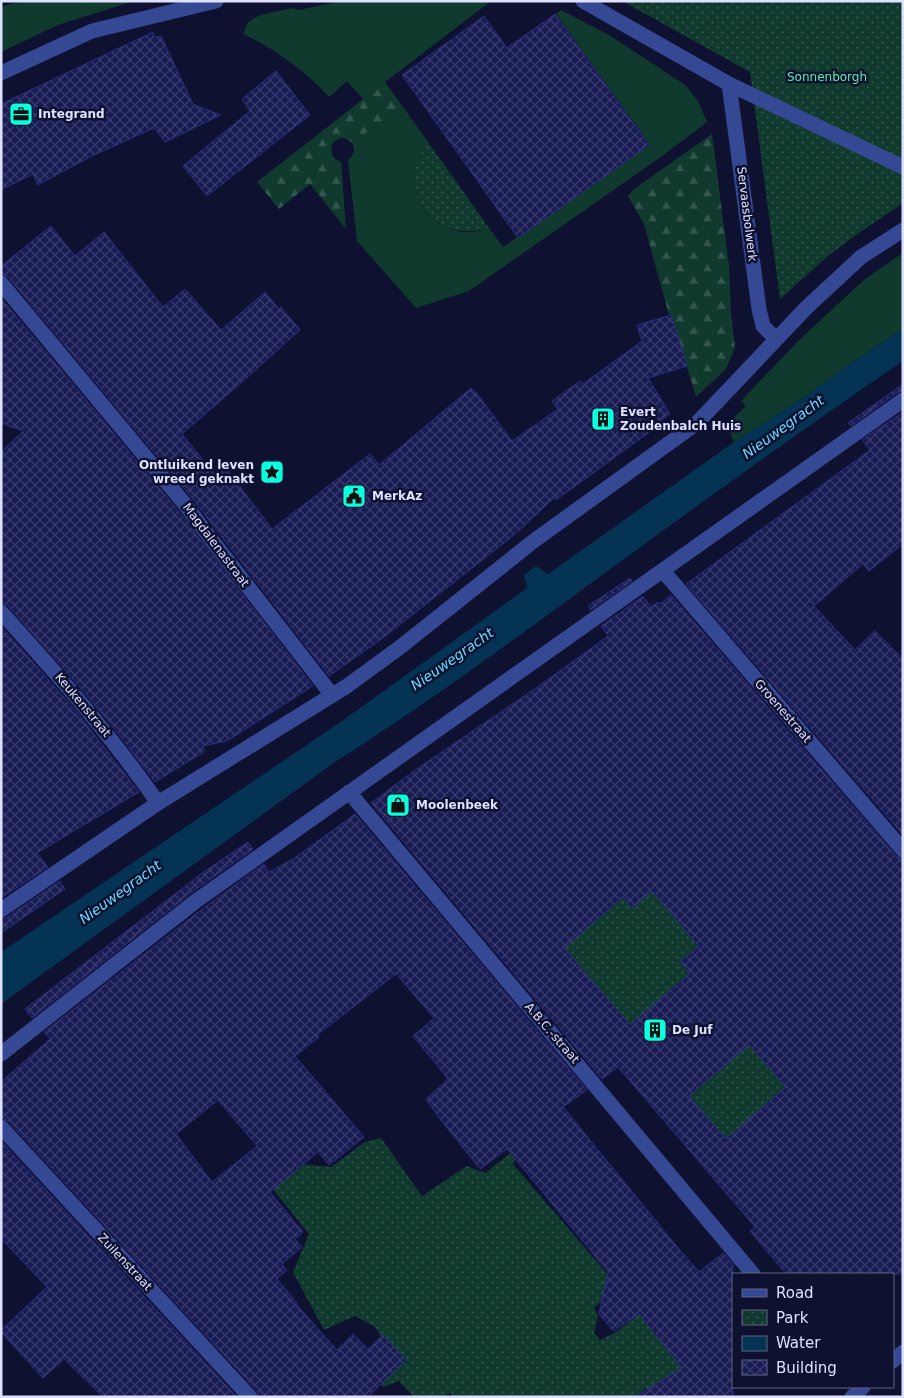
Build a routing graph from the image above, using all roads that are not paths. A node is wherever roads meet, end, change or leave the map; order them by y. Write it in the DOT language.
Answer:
graph roads {
  1 [pos="216,1"];
  2 [pos="583,1"];
  3 [pos="1,73"];
  4 [pos="729,84"];
  5 [pos="903,167"];
  6 [pos="903,230"];
  7 [pos="1,283"];
  8 [pos="776,340"];
  9 [pos="903,400"];
  10 [pos="663,571"];
  11 [pos="1,612"];
  12 [pos="332,695"];
  13 [pos="349,792"];
  14 [pos="158,804"];
  15 [pos="903,850"];
  16 [pos="1,910"];
  17 [pos="1,1054"];
  18 [pos="1,1127"];
  19 [pos="752,1273"];
  20 [pos="862,1388"];
  21 [pos="250,1397"];
  22 [pos="851,1397"];
  1 -- 3 [label="street"];
  2 -- 4 [label="street"];
  4 -- 5 [label="street"];
  4 -- 8 [label="street, Servaasbolwerk"];
  6 -- 8 [label="street"];
  7 -- 12 [label="street, Magdalenastraat"];
  8 -- 12 [label="street"];
  9 -- 10 [label="street"];
  10 -- 13 [label="street"];
  10 -- 15 [label="street, Groenestraat"];
  11 -- 14 [label="street, Keukenstraat"];
  12 -- 14 [label="street"];
  13 -- 17 [label="street"];
  13 -- 19 [label="street, A.B.C.-straat"];
  14 -- 16 [label="street"];
  18 -- 21 [label="street, Zuilenstraat"];
  20 -- 22 [label="street"];
}
